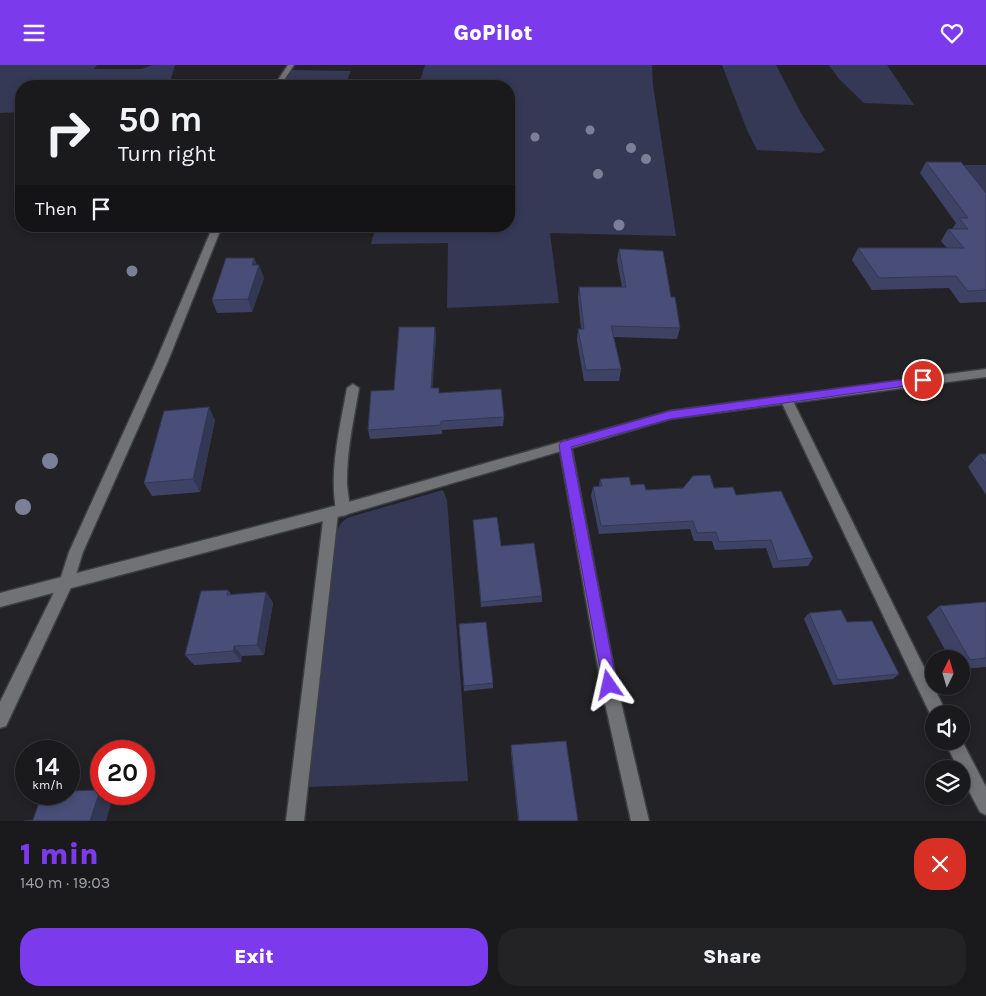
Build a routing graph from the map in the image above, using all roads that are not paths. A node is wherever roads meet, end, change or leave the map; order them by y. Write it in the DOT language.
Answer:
graph roads {
  1 [pos="291,65"];
  2 [pos="281,80"];
  3 [pos="216,232"];
  4 [pos="986,373"];
  5 [pos="353,388"];
  6 [pos="786,399"];
  7 [pos="565,445"];
  8 [pos="337,512"];
  9 [pos="67,581"];
  10 [pos="0,600"];
  11 [pos="935,705"];
  12 [pos="0,720"];
  13 [pos="958,750"];
  14 [pos="986,806"];
  15 [pos="295,821"];
  16 [pos="640,821"];
  1 -- 2 [label="street"];
  3 -- 9 [label="street"];
  4 -- 6 [label="street"];
  5 -- 8 [label="street"];
  6 -- 7 [label="street"];
  6 -- 11 [label="street"];
  7 -- 8 [label="street"];
  7 -- 16 [label="street"];
  8 -- 9 [label="street"];
  8 -- 15 [label="street"];
  9 -- 10 [label="street"];
  9 -- 12 [label="street"];
  13 -- 14 [label="street"];
}
